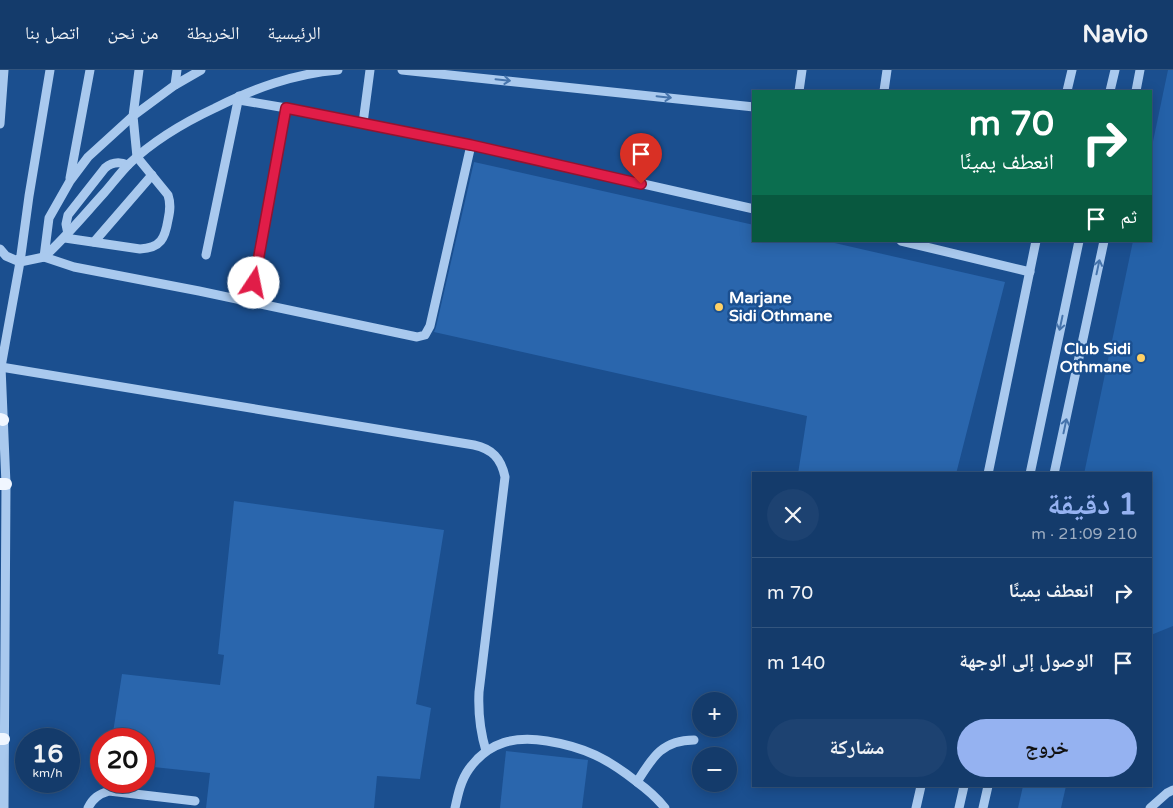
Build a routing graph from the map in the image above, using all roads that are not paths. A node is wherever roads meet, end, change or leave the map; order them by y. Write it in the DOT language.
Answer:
graph roads {
  1 [pos="4,70"];
  2 [pos="50,70"];
  3 [pos="90,70"];
  4 [pos="139,70"];
  5 [pos="177,70"];
  6 [pos="201,70"];
  7 [pos="338,70"];
  8 [pos="370,70"];
  9 [pos="402,70"];
  10 [pos="802,70"];
  11 [pos="887,70"];
  12 [pos="1072,70"];
  13 [pos="1115,70"];
  14 [pos="1140,70"];
  15 [pos="175,85"];
  16 [pos="799,90"];
  17 [pos="884,90"];
  18 [pos="1068,90"];
  19 [pos="1110,90"];
  20 [pos="1136,90"];
  21 [pos="239,98"];
  22 [pos="752,107"];
  23 [pos="286,108"];
  24 [pos="133,116"];
  25 [pos="363,123"];
  26 [pos="0,124"];
  27 [pos="471,145"];
  28 [pos="137,157"];
  29 [pos="128,165"];
  30 [pos="152,175"];
  31 [pos="70,181"];
  32 [pos="752,209"];
  33 [pos="67,236"];
  34 [pos="94,242"];
  35 [pos="905,242"];
  36 [pos="1036,242"];
  37 [pos="1079,242"];
  38 [pos="1104,242"];
  39 [pos="0,248"];
  40 [pos="206,255"];
  41 [pos="44,257"];
  42 [pos="20,262"];
  43 [pos="1030,272"];
  44 [pos="250,302"];
  45 [pos="1,367"];
  46 [pos="2,420"];
  47 [pos="988,472"];
  48 [pos="1030,472"];
  49 [pos="1054,472"];
  50 [pos="3,484"];
  51 [pos="2,739"];
  52 [pos="694,740"];
  53 [pos="486,751"];
  54 [pos="637,782"];
  55 [pos="920,787"];
  56 [pos="964,787"];
  57 [pos="988,787"];
  58 [pos="1173,790"];
  59 [pos="196,801"];
  60 [pos="4,808"];
  61 [pos="88,808"];
  62 [pos="455,808"];
  63 [pos="665,808"];
  64 [pos="916,808"];
  65 [pos="959,808"];
  66 [pos="984,808"];
  67 [pos="1150,808"];
  1 -- 26 [label="street"];
  2 -- 42 [label="street"];
  3 -- 31 [label="street"];
  4 -- 24 [label="street"];
  5 -- 15 [label="street"];
  6 -- 15 [label="street"];
  7 -- 21 [label="street"];
  8 -- 25 [label="street"];
  9 -- 22 [label="street, one-way"];
  10 -- 16 [label="street"];
  11 -- 17 [label="street"];
  12 -- 18 [label="street"];
  13 -- 19 [label="street"];
  14 -- 20 [label="street"];
  15 -- 24 [label="street"];
  21 -- 23 [label="street"];
  21 -- 28 [label="street"];
  21 -- 40 [label="street"];
  23 -- 25 [label="street"];
  23 -- 44 [label="street"];
  24 -- 28 [label="street"];
  24 -- 31 [label="street"];
  25 -- 27 [label="street"];
  27 -- 32 [label="street"];
  27 -- 44 [label="street"];
  28 -- 29 [label="street"];
  28 -- 30 [label="street"];
  29 -- 33 [label="street"];
  29 -- 33 [label="street"];
  30 -- 34 [label="street"];
  30 -- 34 [label="street"];
  31 -- 41 [label="street"];
  33 -- 34 [label="street"];
  33 -- 41 [label="street"];
  35 -- 43 [label="street"];
  36 -- 43 [label="street"];
  37 -- 48 [label="street, one-way"];
  49 -- 38 [label="street, one-way"];
  39 -- 42 [label="street"];
  41 -- 42 [label="street"];
  41 -- 44 [label="street"];
  42 -- 45 [label="street"];
  43 -- 47 [label="street"];
  45 -- 46 [label="street"];
  45 -- 53 [label="street"];
  46 -- 50 [label="street"];
  50 -- 51 [label="street"];
  51 -- 60 [label="street"];
  52 -- 54 [label="street"];
  53 -- 54 [label="street"];
  53 -- 62 [label="street"];
  54 -- 63 [label="street"];
  55 -- 64 [label="street"];
  56 -- 65 [label="street"];
  57 -- 66 [label="street"];
  58 -- 67 [label="street"];
  59 -- 61 [label="street"];
}
